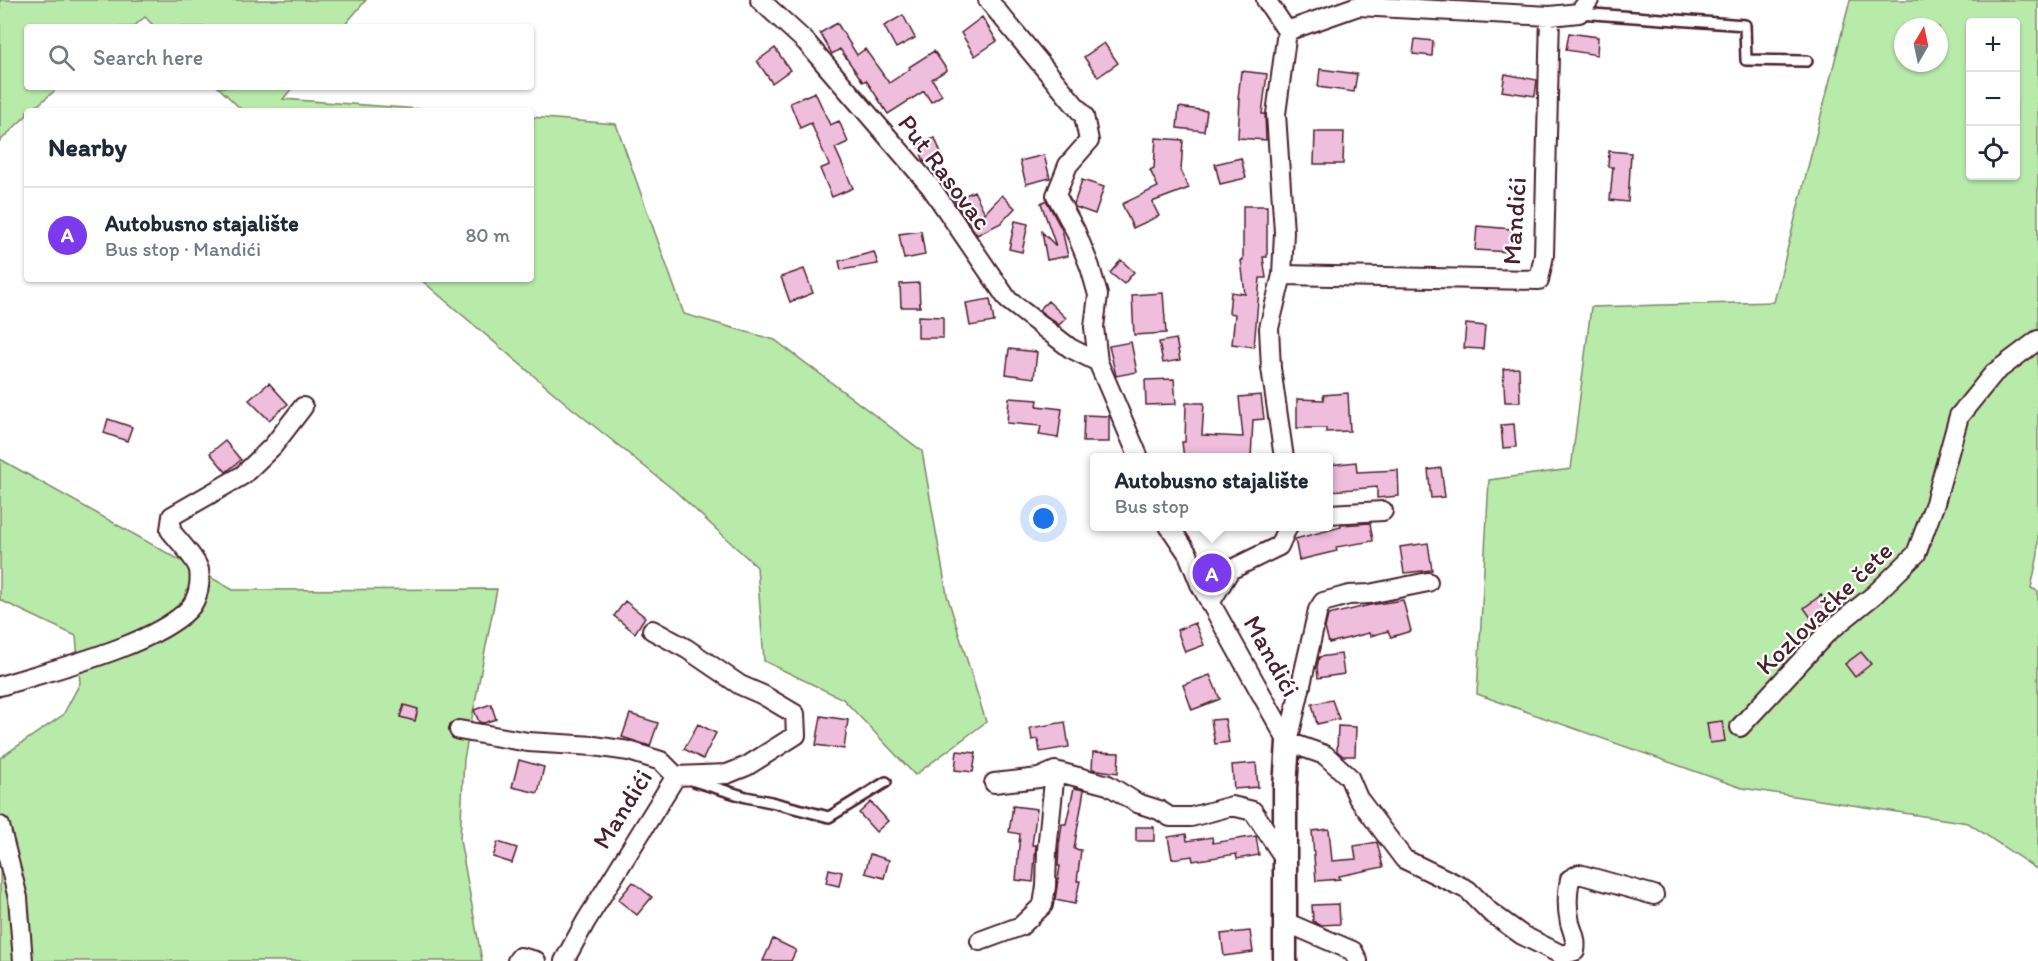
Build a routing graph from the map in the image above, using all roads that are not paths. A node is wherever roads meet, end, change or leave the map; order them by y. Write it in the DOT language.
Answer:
graph roads {
  1 [pos="760,0"];
  2 [pos="988,0"];
  3 [pos="1266,0"];
  4 [pos="1445,5"];
  5 [pos="1584,7"];
  6 [pos="1550,16"];
  7 [pos="1287,31"];
  8 [pos="1807,61"];
  9 [pos="1282,275"];
  10 [pos="2038,340"];
  11 [pos="1098,362"];
  12 [pos="303,407"];
  13 [pos="1137,453"];
  14 [pos="1283,453"];
  15 [pos="1383,511"];
  16 [pos="1333,514"];
  17 [pos="1172,531"];
  18 [pos="1286,531"];
  19 [pos="1428,582"];
  20 [pos="1210,603"];
  21 [pos="652,630"];
  22 [pos="0,686"];
  23 [pos="1740,727"];
  24 [pos="459,730"];
  25 [pos="1288,742"];
  26 [pos="1055,771"];
  27 [pos="675,776"];
  28 [pos="886,782"];
  29 [pos="994,783"];
  30 [pos="0,826"];
  31 [pos="1285,859"];
  32 [pos="1654,895"];
  33 [pos="1284,921"];
  34 [pos="980,941"];
  35 [pos="23,961"];
  36 [pos="517,961"];
  37 [pos="536,961"];
  38 [pos="564,961"];
  39 [pos="1285,961"];
  40 [pos="1358,961"];
  1 -- 11 [label="street, Put Rasovac"];
  2 -- 11 [label="street"];
  3 -- 7 [label="street"];
  4 -- 6 [label="street"];
  4 -- 7 [label="street"];
  5 -- 6 [label="street"];
  5 -- 8 [label="lane"];
  6 -- 9 [label="street, Mandići"];
  7 -- 9 [label="street"];
  9 -- 14 [label="street"];
  10 -- 23 [label="street, Kozlovačke čete"];
  11 -- 13 [label="street"];
  12 -- 22 [label="street"];
  15 -- 16 [label="street"];
  17 -- 20 [label="street"];
  18 -- 20 [label="street, Mandići"];
  19 -- 25 [label="street, Mandići"];
  20 -- 25 [label="street, Mandići"];
  21 -- 27 [label="street, Mandići"];
  24 -- 27 [label="street"];
  25 -- 31 [label="street, Mandići"];
  25 -- 32 [label="street"];
  26 -- 29 [label="street"];
  26 -- 31 [label="street"];
  26 -- 34 [label="street"];
  27 -- 28 [label="lane"];
  27 -- 38 [label="street, Mandići"];
  30 -- 35 [label="street"];
  31 -- 33 [label="street, Mandići"];
  33 -- 39 [label="street, Mandići"];
  33 -- 40 [label="street"];
  36 -- 37 [label="street"];
}
